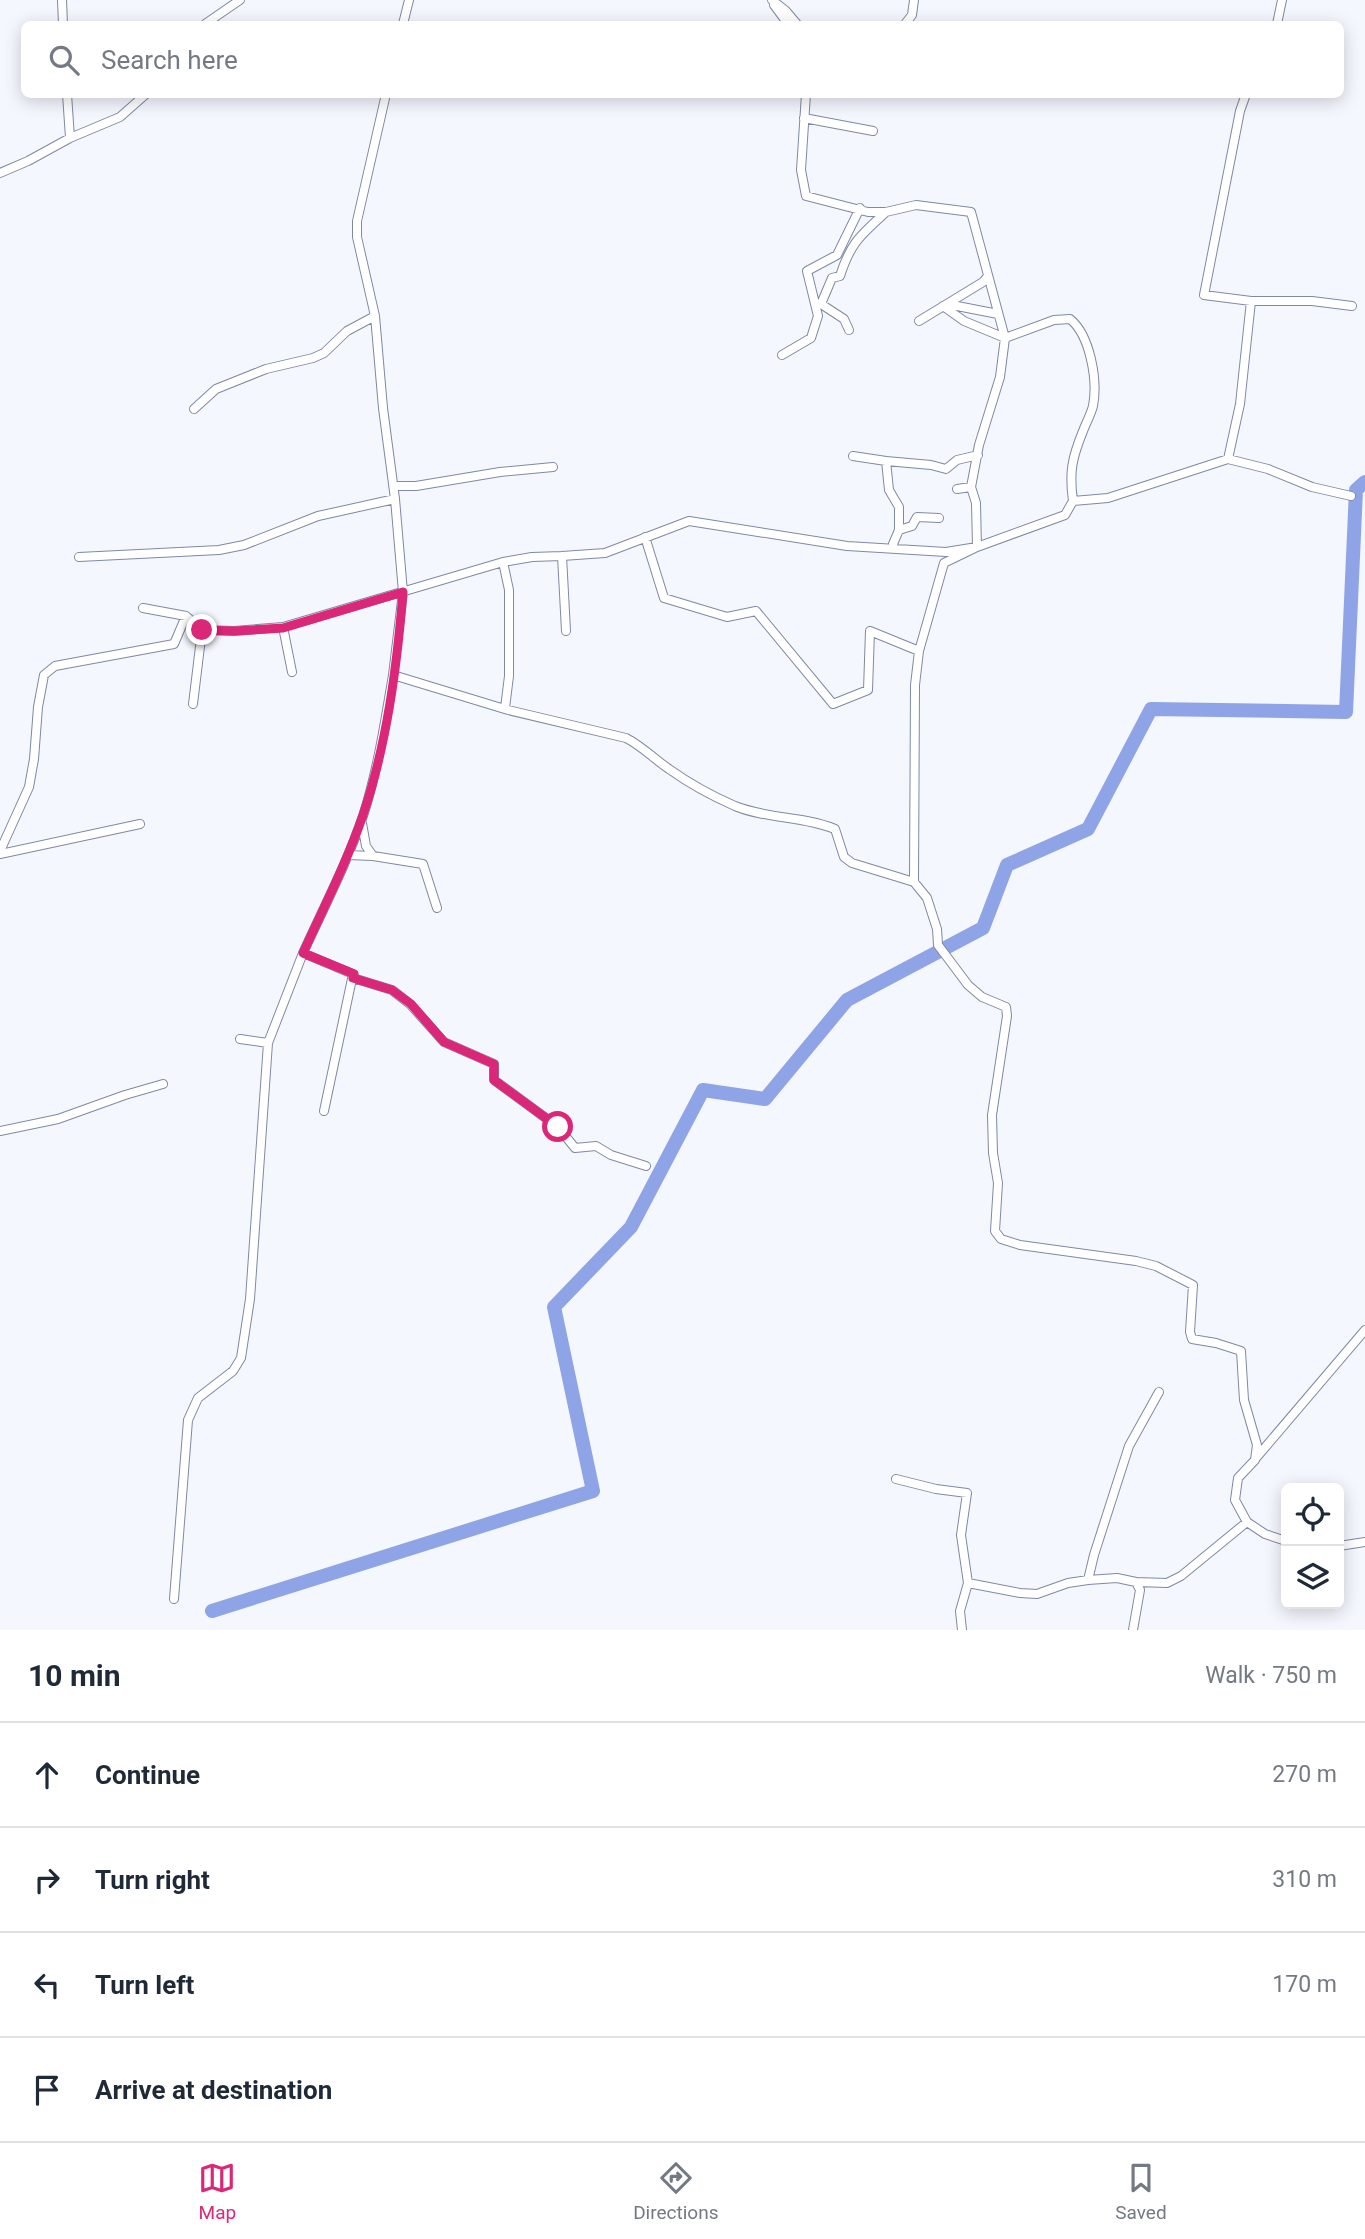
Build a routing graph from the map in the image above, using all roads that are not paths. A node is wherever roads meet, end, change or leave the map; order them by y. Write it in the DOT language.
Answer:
graph roads {
  1 [pos="62,0"];
  2 [pos="240,0"];
  3 [pos="409,0"];
  4 [pos="771,0"];
  5 [pos="914,0"];
  6 [pos="1282,0"];
  7 [pos="62,21"];
  8 [pos="209,21"];
  9 [pos="404,21"];
  10 [pos="786,21"];
  11 [pos="794,21"];
  12 [pos="907,21"];
  13 [pos="1278,21"];
  14 [pos="67,98"];
  15 [pos="141,98"];
  16 [pos="385,98"];
  17 [pos="806,98"];
  18 [pos="1245,98"];
  19 [pos="804,118"];
  20 [pos="873,131"];
  21 [pos="70,138"];
  22 [pos="0,173"];
  23 [pos="860,208"];
  24 [pos="886,212"];
  25 [pos="988,276"];
  26 [pos="1251,301"];
  27 [pos="945,305"];
  28 [pos="1352,306"];
  29 [pos="998,314"];
  30 [pos="375,316"];
  31 [pos="919,321"];
  32 [pos="849,330"];
  33 [pos="1005,338"];
  34 [pos="782,355"];
  35 [pos="194,409"];
  36 [pos="853,456"];
  37 [pos="978,456"];
  38 [pos="1228,460"];
  39 [pos="886,461"];
  40 [pos="553,467"];
  41 [pos="394,486"];
  42 [pos="971,487"];
  43 [pos="957,489"];
  44 [pos="1351,496"];
  45 [pos="396,499"];
  46 [pos="1073,501"];
  47 [pos="939,518"];
  48 [pos="900,530"];
  49 [pos="645,537"];
  50 [pos="977,547"];
  51 [pos="894,548"];
  52 [pos="562,556"];
  53 [pos="79,557"];
  54 [pos="503,562"];
  55 [pos="403,592"];
  56 [pos="143,607"];
  57 [pos="186,616"];
  58 [pos="283,628"];
  59 [pos="202,630"];
  60 [pos="566,631"];
  61 [pos="919,651"];
  62 [pos="292,672"];
  63 [pos="393,675"];
  64 [pos="193,704"];
  65 [pos="505,708"];
  66 [pos="361,820"];
  67 [pos="140,824"];
  68 [pos="0,853"];
  69 [pos="348,855"];
  70 [pos="373,856"];
  71 [pos="914,882"];
  72 [pos="437,908"];
  73 [pos="303,953"];
  74 [pos="353,978"];
  75 [pos="240,1039"];
  76 [pos="268,1043"];
  77 [pos="163,1084"];
  78 [pos="324,1111"];
  79 [pos="0,1131"];
  80 [pos="646,1166"];
  81 [pos="1365,1330"];
  82 [pos="1159,1392"];
  83 [pos="1255,1460"];
  84 [pos="896,1479"];
  85 [pos="1247,1522"];
  86 [pos="1281,1539"];
  87 [pos="1365,1542"];
  88 [pos="1344,1545"];
  89 [pos="1088,1580"];
  90 [pos="1136,1582"];
  91 [pos="968,1583"];
  92 [pos="174,1600"];
  93 [pos="962,1630"];
  94 [pos="1133,1630"];
  1 -- 7 [label="street"];
  2 -- 8 [label="street"];
  3 -- 9 [label="street"];
  4 -- 10 [label="street"];
  4 -- 11 [label="street"];
  5 -- 12 [label="street"];
  6 -- 13 [label="street"];
  14 -- 21 [label="street"];
  15 -- 21 [label="street"];
  16 -- 30 [label="street"];
  17 -- 19 [label="street"];
  18 -- 26 [label="street"];
  19 -- 20 [label="street"];
  19 -- 23 [label="street"];
  21 -- 22 [label="street"];
  23 -- 24 [label="street"];
  23 -- 34 [label="street"];
  24 -- 25 [label="street"];
  24 -- 32 [label="street"];
  25 -- 27 [label="street"];
  25 -- 29 [label="street"];
  26 -- 28 [label="street"];
  26 -- 38 [label="street"];
  27 -- 29 [label="street"];
  27 -- 31 [label="street"];
  27 -- 33 [label="street"];
  29 -- 33 [label="street"];
  30 -- 35 [label="street"];
  30 -- 41 [label="street"];
  33 -- 37 [label="street"];
  33 -- 46 [label="street"];
  36 -- 39 [label="street"];
  37 -- 39 [label="street"];
  37 -- 42 [label="street"];
  38 -- 44 [label="street"];
  38 -- 46 [label="street"];
  39 -- 48 [label="street"];
  40 -- 41 [label="street"];
  41 -- 45 [label="street"];
  42 -- 43 [label="street"];
  42 -- 50 [label="street"];
  45 -- 53 [label="street"];
  45 -- 55 [label="street"];
  46 -- 50 [label="street"];
  47 -- 48 [label="street"];
  48 -- 51 [label="street"];
  49 -- 51 [label="street"];
  49 -- 52 [label="street"];
  49 -- 61 [label="street"];
  50 -- 51 [label="street"];
  50 -- 61 [label="street"];
  52 -- 54 [label="street"];
  52 -- 60 [label="street"];
  54 -- 55 [label="street"];
  54 -- 65 [label="street"];
  55 -- 58 [label="street"];
  55 -- 63 [label="street"];
  56 -- 57 [label="street"];
  57 -- 59 [label="street"];
  57 -- 68 [label="street"];
  58 -- 59 [label="street"];
  58 -- 62 [label="street"];
  59 -- 64 [label="street"];
  61 -- 71 [label="street"];
  63 -- 65 [label="street"];
  63 -- 66 [label="street"];
  65 -- 71 [label="street"];
  66 -- 69 [label="street"];
  66 -- 70 [label="street"];
  67 -- 68 [label="street"];
  69 -- 70 [label="street"];
  69 -- 73 [label="street"];
  70 -- 72 [label="street"];
  71 -- 83 [label="street"];
  73 -- 74 [label="street"];
  73 -- 76 [label="street"];
  74 -- 78 [label="street"];
  74 -- 80 [label="street"];
  75 -- 76 [label="street"];
  76 -- 92 [label="street"];
  77 -- 79 [label="street"];
  81 -- 83 [label="street"];
  82 -- 89 [label="street"];
  83 -- 85 [label="street"];
  84 -- 91 [label="street"];
  85 -- 86 [label="street"];
  85 -- 90 [label="street"];
  87 -- 88 [label="street"];
  89 -- 90 [label="street"];
  89 -- 91 [label="street"];
  90 -- 94 [label="street"];
  91 -- 93 [label="street"];
}
